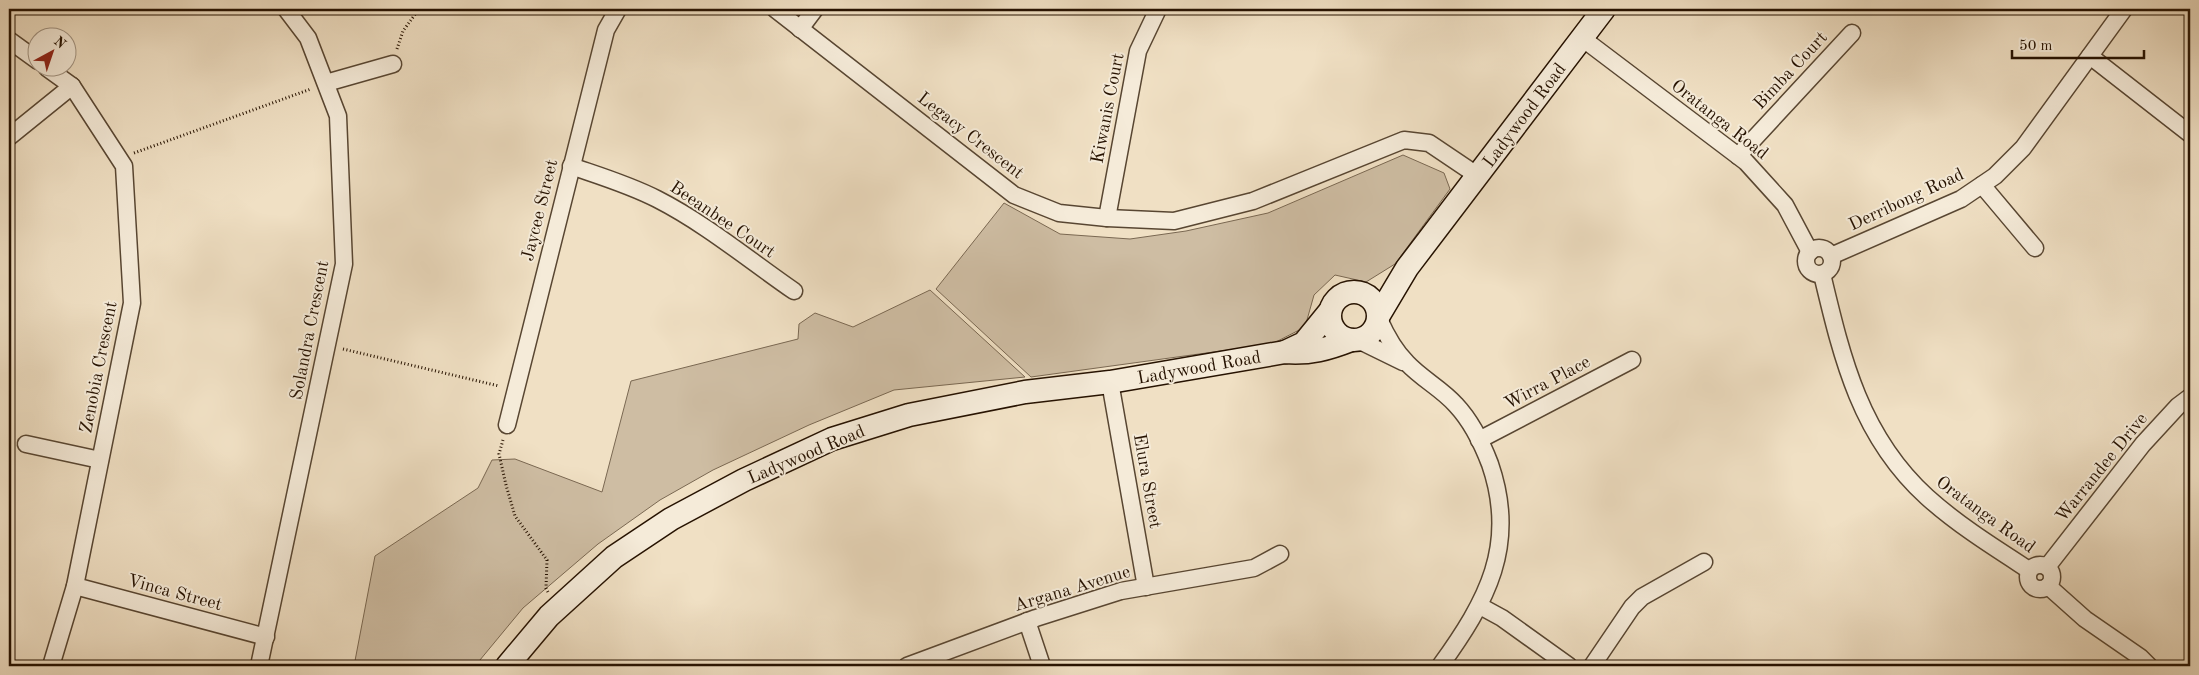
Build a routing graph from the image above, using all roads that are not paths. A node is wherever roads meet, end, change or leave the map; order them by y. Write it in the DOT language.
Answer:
graph roads {
  1 [pos="286,9"];
  2 [pos="618,9"];
  3 [pos="775,9"];
  4 [pos="815,9"];
  5 [pos="1158,9"];
  6 [pos="1604,9"];
  7 [pos="2124,9"];
  8 [pos="800,29"];
  9 [pos="1852,33"];
  10 [pos="1582,38"];
  11 [pos="9,40"];
  12 [pos="28,54"];
  13 [pos="2090,56"];
  14 [pos="393,64"];
  15 [pos="61,78"];
  16 [pos="326,84"];
  17 [pos="72,86"];
  18 [pos="2190,134"];
  19 [pos="9,137"];
  20 [pos="1738,156"];
  21 [pos="571,166"];
  22 [pos="1478,176"];
  23 [pos="1982,185"];
  24 [pos="1107,218"];
  25 [pos="2035,248"];
  26 [pos="1810,252"];
  27 [pos="1831,256"];
  28 [pos="1408,268"];
  29 [pos="1822,274"];
  30 [pos="794,291"];
  31 [pos="1363,293"];
  32 [pos="1330,311"];
  33 [pos="1379,317"];
  34 [pos="1355,340"];
  35 [pos="1285,352"];
  36 [pos="1632,360"];
  37 [pos="1408,364"];
  38 [pos="1110,382"];
  39 [pos="2190,397"];
  40 [pos="507,425"];
  41 [pos="1480,440"];
  42 [pos="26,444"];
  43 [pos="100,460"];
  44 [pos="1280,554"];
  45 [pos="1704,562"];
  46 [pos="2047,567"];
  47 [pos="2029,570"];
  48 [pos="75,586"];
  49 [pos="2048,586"];
  50 [pos="1146,587"];
  51 [pos="1480,606"];
  52 [pos="1027,621"];
  53 [pos="266,637"];
  54 [pos="51,666"];
  55 [pos="259,666"];
  56 [pos="507,666"];
  57 [pos="907,666"];
  58 [pos="1042,666"];
  59 [pos="1440,666"];
  60 [pos="1569,666"];
  61 [pos="1592,666"];
  62 [pos="2149,666"];
  1 -- 16 [label="street, Solandra Crescent"];
  2 -- 21 [label="street, Jaycee Street"];
  3 -- 8 [label="street, Legacy Crescent"];
  4 -- 8 [label="street"];
  5 -- 24 [label="street, Kiwanis Court"];
  6 -- 10 [label="street, Ladywood Road"];
  7 -- 13 [label="street, Derribong Road"];
  8 -- 24 [label="street, Legacy Crescent"];
  9 -- 20 [label="street, Bimba Court"];
  10 -- 20 [label="street, Oratanga Road"];
  10 -- 22 [label="street, Ladywood Road"];
  11 -- 12 [label="street"];
  13 -- 18 [label="street"];
  13 -- 23 [label="street, Derribong Road"];
  14 -- 16 [label="street"];
  15 -- 17 [label="street, Zenobia Crescent"];
  16 -- 53 [label="street, Solandra Crescent"];
  17 -- 19 [label="street"];
  17 -- 43 [label="street, Zenobia Crescent"];
  20 -- 26 [label="street, Oratanga Road"];
  21 -- 30 [label="street, Beeanbee Court"];
  21 -- 40 [label="street, Jaycee Street"];
  22 -- 24 [label="street, Legacy Crescent"];
  22 -- 28 [label="street, Ladywood Road"];
  23 -- 25 [label="street"];
  23 -- 27 [label="street, Derribong Road"];
  26 -- 27 [label="street"];
  26 -- 29 [label="street"];
  27 -- 29 [label="street"];
  28 -- 31 [label="street, Ladywood Road"];
  28 -- 33 [label="street, Ladywood Road"];
  29 -- 47 [label="street, Oratanga Road"];
  31 -- 32 [label="street"];
  31 -- 33 [label="street"];
  32 -- 34 [label="street"];
  32 -- 35 [label="street, Ladywood Road"];
  33 -- 34 [label="street"];
  33 -- 37 [label="street"];
  34 -- 35 [label="street, Ladywood Road"];
  34 -- 37 [label="street"];
  35 -- 38 [label="street, Ladywood Road"];
  36 -- 41 [label="street, Wirra Place"];
  37 -- 41 [label="street"];
  38 -- 50 [label="street, Elura Street"];
  38 -- 56 [label="street, Ladywood Road"];
  39 -- 46 [label="street, Warrandee Drive"];
  41 -- 51 [label="street"];
  42 -- 43 [label="street"];
  43 -- 48 [label="street, Zenobia Crescent"];
  44 -- 50 [label="street, Argana Avenue"];
  45 -- 61 [label="street"];
  46 -- 47 [label="street"];
  46 -- 49 [label="street"];
  47 -- 49 [label="street"];
  48 -- 53 [label="street, Vinca Street"];
  48 -- 54 [label="street, Zenobia Crescent"];
  49 -- 62 [label="street"];
  50 -- 52 [label="street, Argana Avenue"];
  51 -- 59 [label="street"];
  51 -- 60 [label="street"];
  52 -- 57 [label="street, Argana Avenue"];
  52 -- 58 [label="street"];
  53 -- 55 [label="street, Solandra Crescent"];
}
